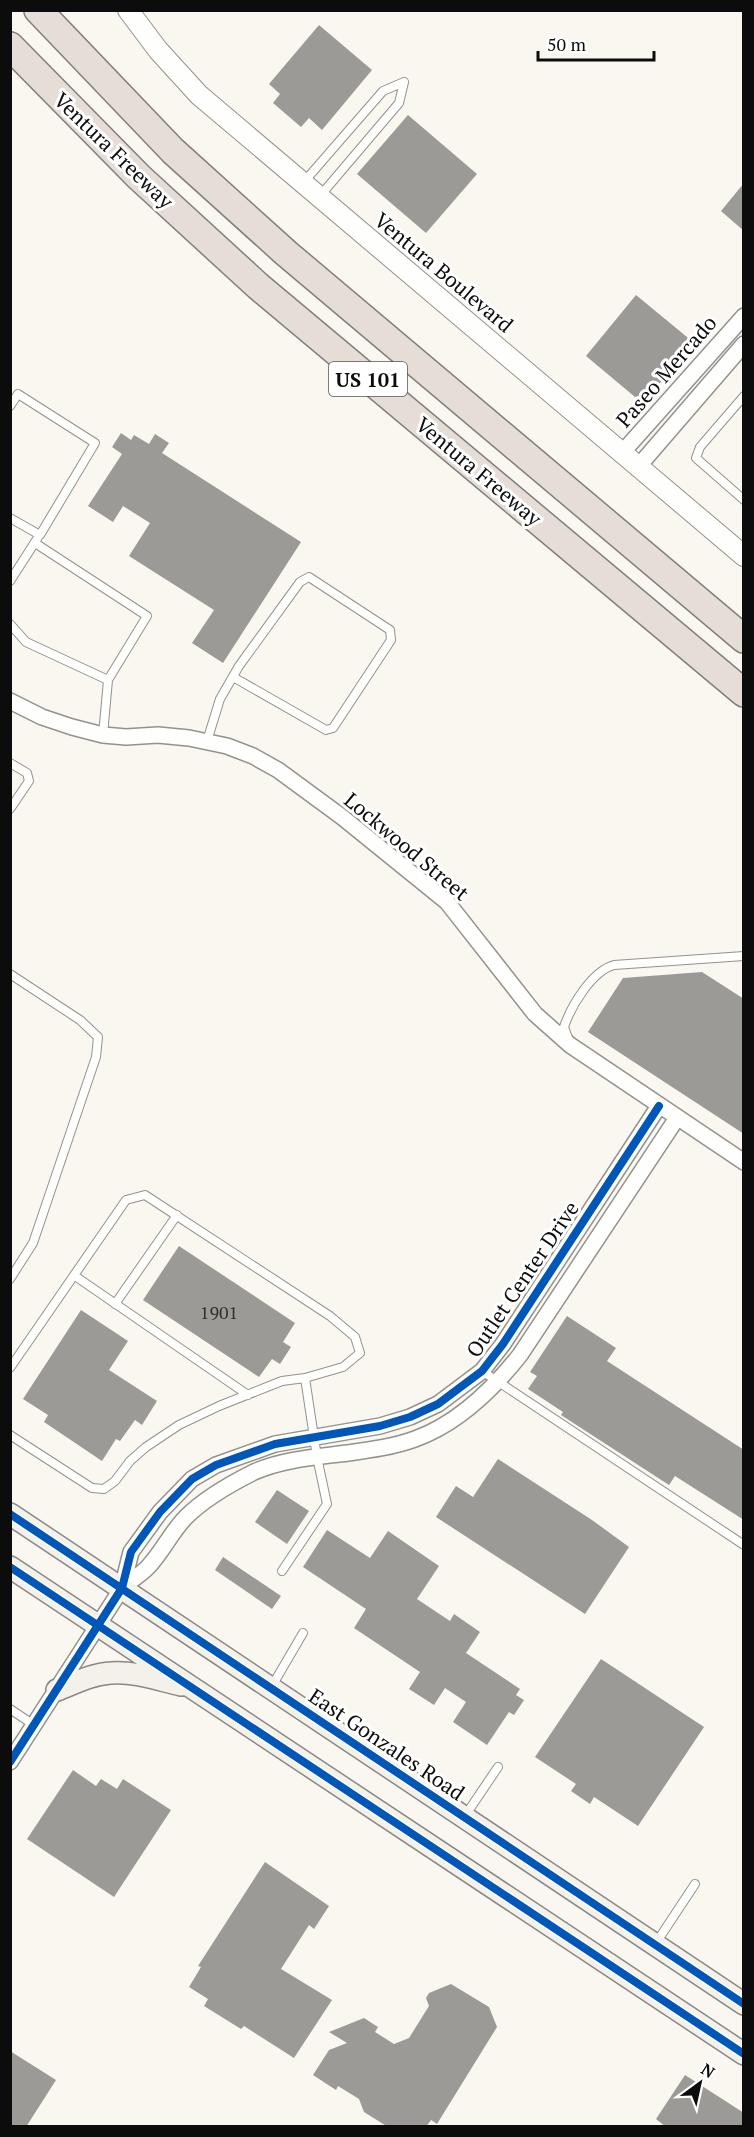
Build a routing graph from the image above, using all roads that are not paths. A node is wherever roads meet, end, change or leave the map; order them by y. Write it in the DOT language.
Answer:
graph roads {
  1 [pos="38,10"];
  2 [pos="128,10"];
  3 [pos="10,45"];
  4 [pos="303,183"];
  5 [pos="319,197"];
  6 [pos="744,316"];
  7 [pos="744,344"];
  8 [pos="744,396"];
  9 [pos="10,406"];
  10 [pos="621,454"];
  11 [pos="638,468"];
  12 [pos="744,500"];
  13 [pos="10,518"];
  14 [pos="40,535"];
  15 [pos="34,543"];
  16 [pos="744,556"];
  17 [pos="10,580"];
  18 [pos="10,624"];
  19 [pos="744,639"];
  20 [pos="233,677"];
  21 [pos="108,680"];
  22 [pos="744,693"];
  23 [pos="10,701"];
  24 [pos="103,735"];
  25 [pos="207,741"];
  26 [pos="10,763"];
  27 [pos="10,809"];
  28 [pos="744,956"];
  29 [pos="10,974"];
  30 [pos="570,1045"];
  31 [pos="659,1106"];
  32 [pos="677,1118"];
  33 [pos="744,1162"];
  34 [pos="177,1215"];
  35 [pos="11,1276"];
  36 [pos="75,1276"];
  37 [pos="115,1304"];
  38 [pos="10,1368"];
  39 [pos="482,1371"];
  40 [pos="305,1378"];
  41 [pos="498,1383"];
  42 [pos="248,1395"];
  43 [pos="10,1435"];
  44 [pos="315,1438"];
  45 [pos="317,1457"];
  46 [pos="10,1514"];
  47 [pos="744,1545"];
  48 [pos="10,1567"];
  49 [pos="282,1571"];
  50 [pos="122,1587"];
  51 [pos="98,1625"];
  52 [pos="303,1633"];
  53 [pos="192,1687"];
  54 [pos="272,1688"];
  55 [pos="57,1690"];
  56 [pos="10,1709"];
  57 [pos="34,1725"];
  58 [pos="10,1762"];
  59 [pos="498,1767"];
  60 [pos="464,1817"];
  61 [pos="694,1884"];
  62 [pos="655,1945"];
  63 [pos="744,2004"];
  64 [pos="744,2054"];
  1 -- 19 [label="highway, Ventura Freeway / US 101"];
  2 -- 4 [label="street, Ventura Boulevard"];
  3 -- 22 [label="highway, Ventura Freeway / US 101"];
  4 -- 5 [label="street, Ventura Boulevard"];
  4 -- 5 [label="lane"];
  5 -- 10 [label="street, Ventura Boulevard"];
  6 -- 10 [label="street, Paseo Mercado"];
  7 -- 11 [label="street, Paseo Mercado"];
  8 -- 12 [label="lane"];
  9 -- 14 [label="lane"];
  10 -- 11 [label="street, Ventura Boulevard"];
  11 -- 16 [label="street, Ventura Boulevard"];
  13 -- 14 [label="lane"];
  14 -- 15 [label="lane"];
  15 -- 17 [label="lane"];
  15 -- 21 [label="lane"];
  18 -- 21 [label="lane"];
  20 -- 20 [label="lane"];
  20 -- 25 [label="lane"];
  21 -- 24 [label="lane"];
  23 -- 24 [label="street, Lockwood Street"];
  24 -- 25 [label="street, Lockwood Street"];
  25 -- 30 [label="street, Lockwood Street"];
  26 -- 27 [label="lane"];
  28 -- 30 [label="lane"];
  29 -- 35 [label="lane"];
  30 -- 31 [label="street, Lockwood Street"];
  31 -- 32 [label="street, Lockwood Street"];
  31 -- 39 [label="street, Outlet Center Drive"];
  32 -- 33 [label="street, Lockwood Street"];
  32 -- 41 [label="street, Outlet Center Drive"];
  34 -- 36 [label="lane"];
  34 -- 37 [label="lane"];
  34 -- 40 [label="lane"];
  36 -- 37 [label="lane"];
  36 -- 38 [label="lane"];
  37 -- 42 [label="lane"];
  39 -- 41 [label="lane"];
  39 -- 44 [label="street, Outlet Center Drive"];
  40 -- 42 [label="lane"];
  40 -- 44 [label="lane"];
  41 -- 45 [label="street, Outlet Center Drive"];
  41 -- 47 [label="lane"];
  42 -- 43 [label="lane"];
  44 -- 45 [label="lane"];
  44 -- 50 [label="street, Outlet Center Drive"];
  45 -- 49 [label="lane"];
  45 -- 50 [label="street, Outlet Center Drive"];
  46 -- 50 [label="main road, East Gonzales Road"];
  48 -- 51 [label="main road"];
  50 -- 51 [label="street"];
  50 -- 54 [label="main road, East Gonzales Road"];
  51 -- 53 [label="main road"];
  51 -- 55 [label="street"];
  52 -- 54 [label="lane"];
  53 -- 55 [label="main road"];
  53 -- 64 [label="main road"];
  54 -- 60 [label="main road, East Gonzales Road"];
  55 -- 57 [label="street"];
  56 -- 57 [label="lane"];
  57 -- 58 [label="street"];
  59 -- 60 [label="lane"];
  60 -- 62 [label="main road, East Gonzales Road"];
  61 -- 62 [label="lane"];
  62 -- 63 [label="main road, East Gonzales Road"];
}
